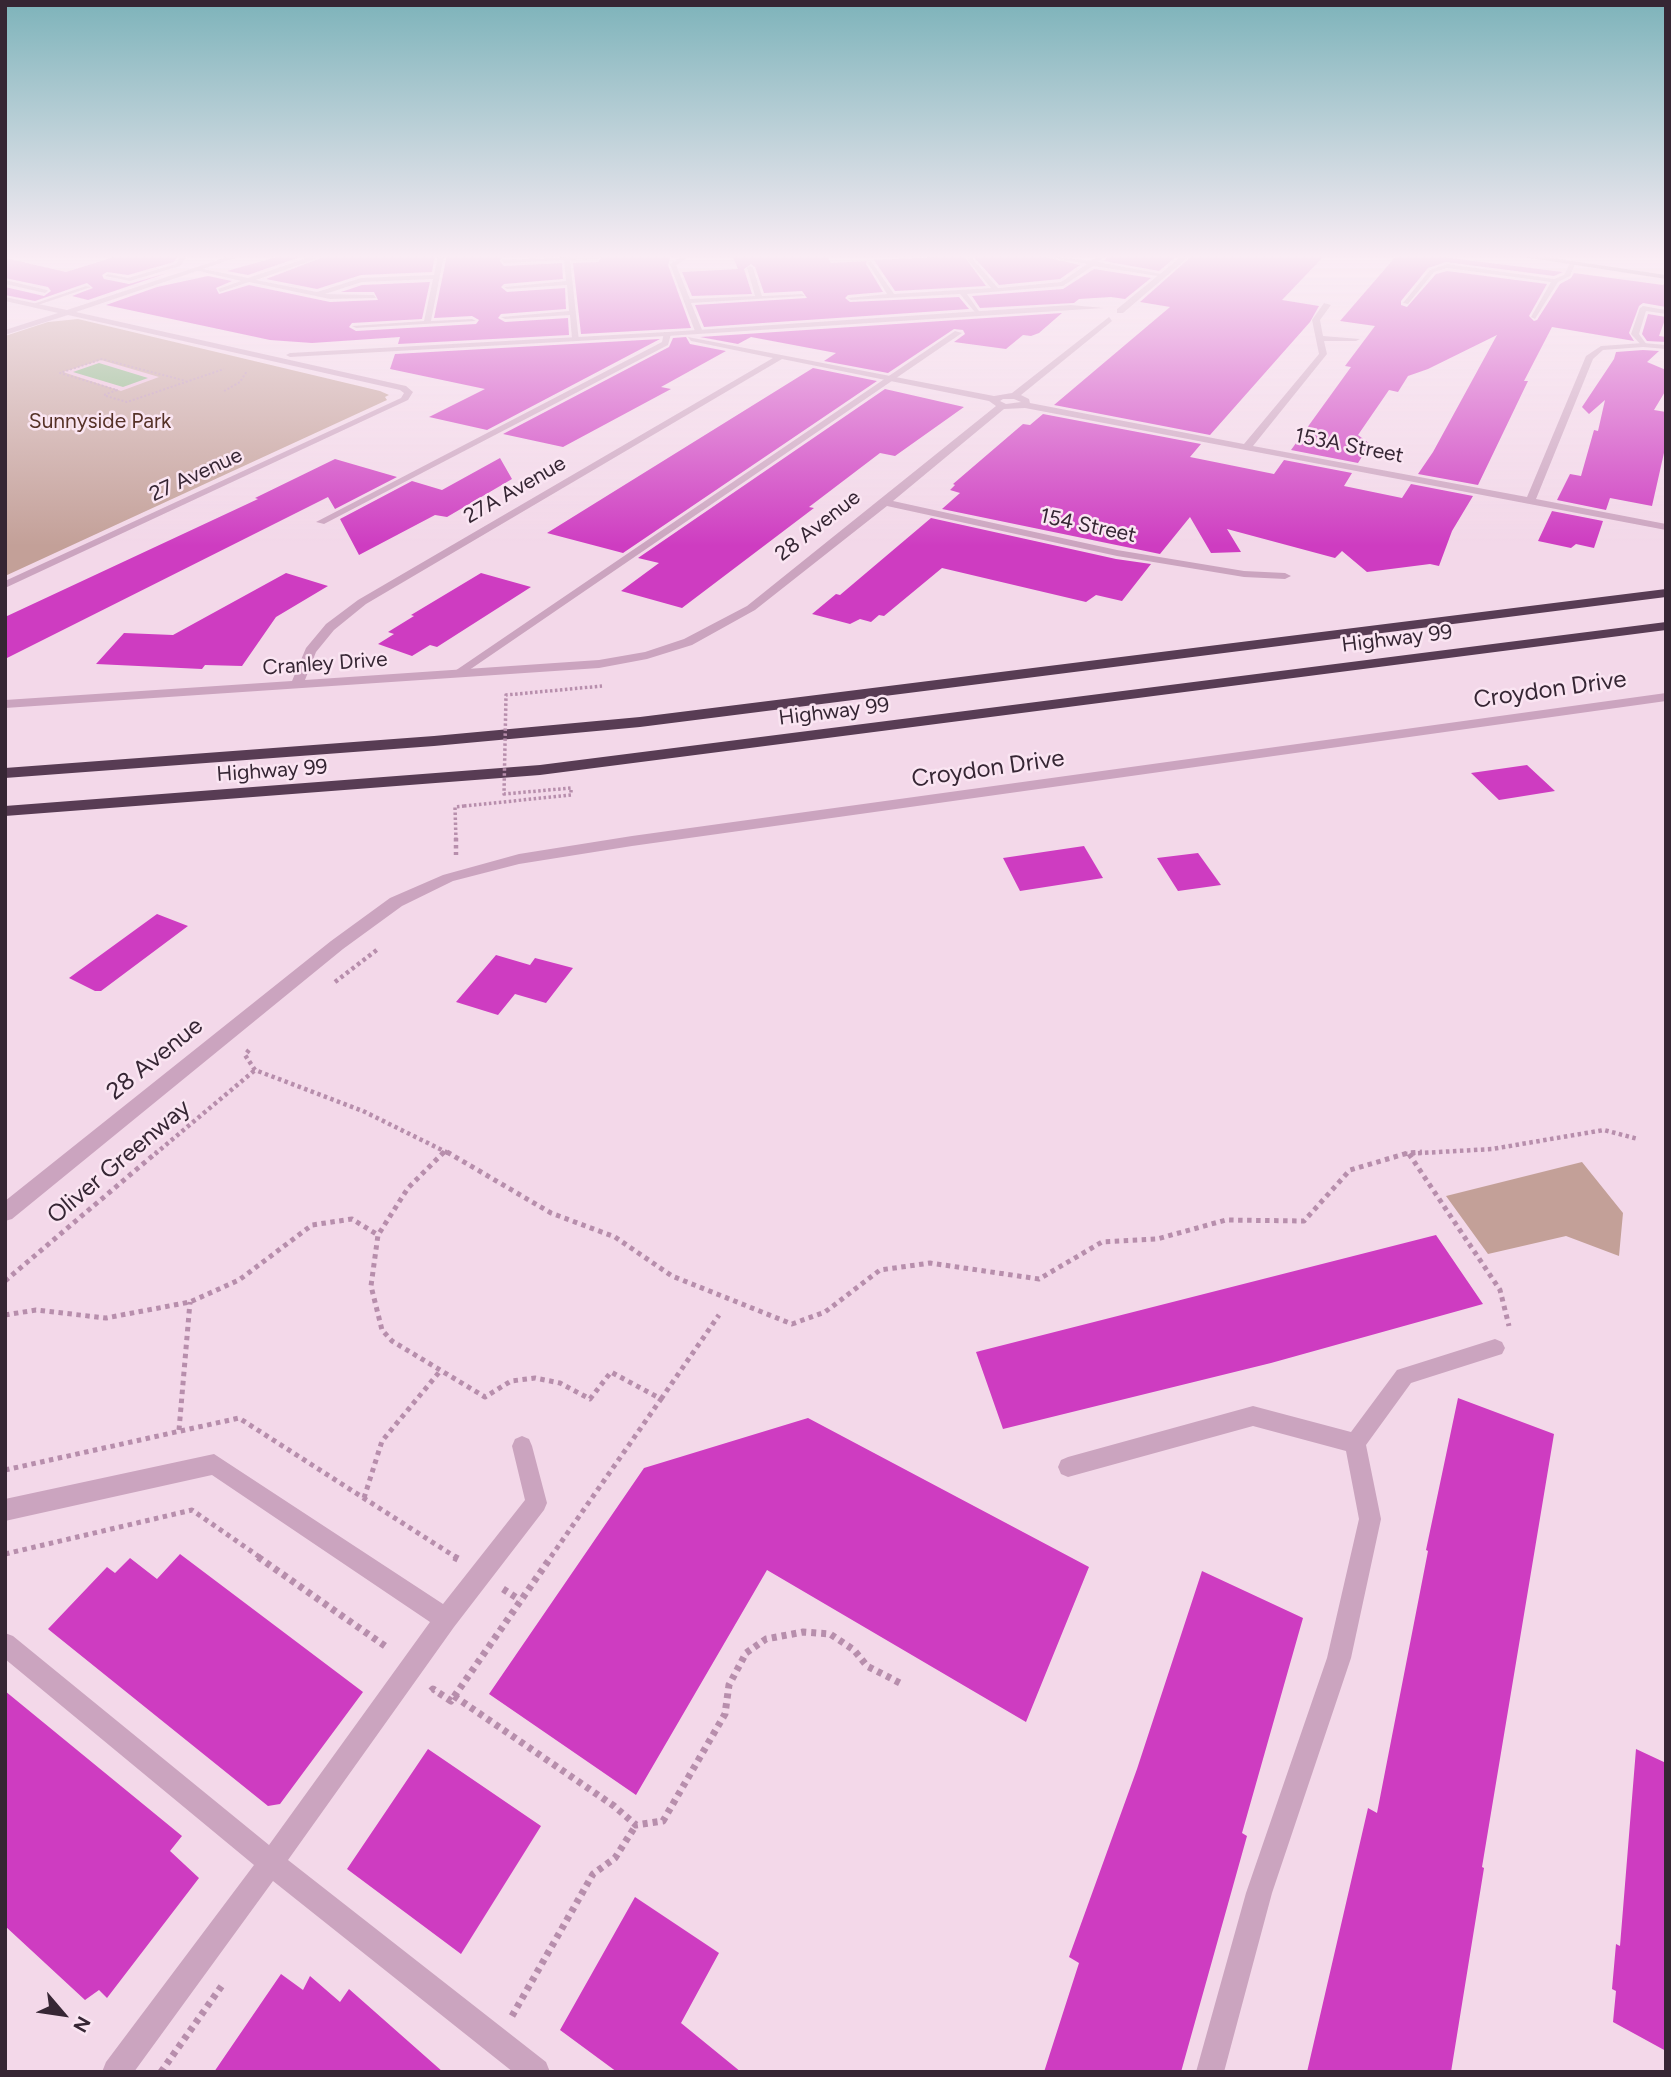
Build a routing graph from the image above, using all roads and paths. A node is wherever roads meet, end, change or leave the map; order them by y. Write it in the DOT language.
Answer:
graph roads {
  1 [pos="250,352"];
  2 [pos="343,352"];
  3 [pos="649,352"];
  4 [pos="755,352"];
  5 [pos="929,352"];
  6 [pos="1068,352"];
  7 [pos="1323,352"];
  8 [pos="1597,352"];
  9 [pos="269,356"];
  10 [pos="780,357"];
  11 [pos="224,369"];
  12 [pos="247,369"];
  13 [pos="888,379"];
  14 [pos="187,381"];
  15 [pos="224,391"];
  16 [pos="1014,396"];
  17 [pos="997,403"];
  18 [pos="1025,405"];
  19 [pos="1247,447"];
  20 [pos="1531,500"];
  21 [pos="885,502"];
  22 [pos="321,522"];
  23 [pos="1666,527"];
  24 [pos="1285,576"];
  25 [pos="5,585"];
  26 [pos="1666,593"];
  27 [pos="1666,626"];
  28 [pos="647,655"];
  29 [pos="455,675"];
  30 [pos="297,685"];
  31 [pos="601,686"];
  32 [pos="1666,697"];
  33 [pos="5,704"];
  34 [pos="5,773"];
  35 [pos="464,806"];
  36 [pos="5,811"];
  37 [pos="337,945"];
  38 [pos="251,1048"];
  39 [pos="255,1070"];
  40 [pos="1639,1139"];
  41 [pos="445,1151"];
  42 [pos="1408,1153"];
  43 [pos="5,1213"];
  44 [pos="378,1235"];
  45 [pos="5,1281"];
  46 [pos="190,1302"];
  47 [pos="5,1315"];
  48 [pos="719,1315"];
  49 [pos="392,1341"];
  50 [pos="1495,1348"];
  51 [pos="441,1370"];
  52 [pos="660,1399"];
  53 [pos="179,1430"];
  54 [pos="1355,1443"];
  55 [pos="522,1446"];
  56 [pos="1069,1467"];
  57 [pos="364,1497"];
  58 [pos="5,1510"];
  59 [pos="5,1554"];
  60 [pos="446,1619"];
  61 [pos="5,1644"];
  62 [pos="386,1646"];
  63 [pos="900,1683"];
  64 [pos="454,1696"];
  65 [pos="636,1825"];
  66 [pos="271,1863"];
  67 [pos="498,2041"];
  68 [pos="116,2072"];
  69 [pos="536,2072"];
  70 [pos="1210,2072"];
  1 -- 9 [label="street"];
  2 -- 9 [label="street"];
  3 -- 22 [label="lane"];
  4 -- 10 [label="street"];
  5 -- 13 [label="lane"];
  6 -- 16 [label="street"];
  7 -- 19 [label="street"];
  8 -- 20 [label="street"];
  9 -- 25 [label="street, 27 Avenue"];
  10 -- 13 [label="street"];
  10 -- 30 [label="street, 27A Avenue"];
  11 -- 14 [label="path"];
  12 -- 15 [label="path"];
  13 -- 17 [label="street"];
  13 -- 29 [label="lane"];
  14 -- 14 [label="path"];
  16 -- 17 [label="street"];
  16 -- 18 [label="street"];
  17 -- 18 [label="street"];
  17 -- 21 [label="street, 28 Avenue"];
  18 -- 19 [label="street, 153A Street"];
  19 -- 20 [label="street, 153A Street"];
  20 -- 23 [label="street, 153A Street"];
  21 -- 24 [label="street, 154 Street"];
  21 -- 28 [label="street, 28 Avenue"];
  26 -- 34 [label="highway, Highway 99"];
  27 -- 36 [label="highway, Highway 99"];
  28 -- 29 [label="street, Cranley Drive"];
  29 -- 30 [label="street, Cranley Drive"];
  30 -- 33 [label="street, Cranley Drive"];
  31 -- 35 [label="path, bridge"];
  32 -- 37 [label="street, Croydon Drive"];
  37 -- 43 [label="street, 28 Avenue"];
  38 -- 39 [label="path"];
  39 -- 41 [label="path"];
  39 -- 45 [label="path, Oliver Greenway"];
  40 -- 42 [label="path"];
  41 -- 42 [label="path"];
  41 -- 44 [label="path"];
  42 -- 50 [label="path"];
  44 -- 46 [label="path"];
  44 -- 49 [label="path"];
  46 -- 47 [label="path"];
  46 -- 53 [label="path"];
  48 -- 52 [label="path"];
  50 -- 54 [label="lane"];
  51 -- 57 [label="path"];
  54 -- 56 [label="lane"];
  54 -- 70 [label="lane"];
  55 -- 60 [label="lane"];
  58 -- 60 [label="lane"];
  59 -- 62 [label="path"];
  60 -- 66 [label="lane"];
  61 -- 66 [label="lane"];
  63 -- 65 [label="path"];
  64 -- 65 [label="path"];
  65 -- 67 [label="path"];
  66 -- 67 [label="lane"];
  66 -- 68 [label="lane"];
  67 -- 69 [label="lane"];
}
